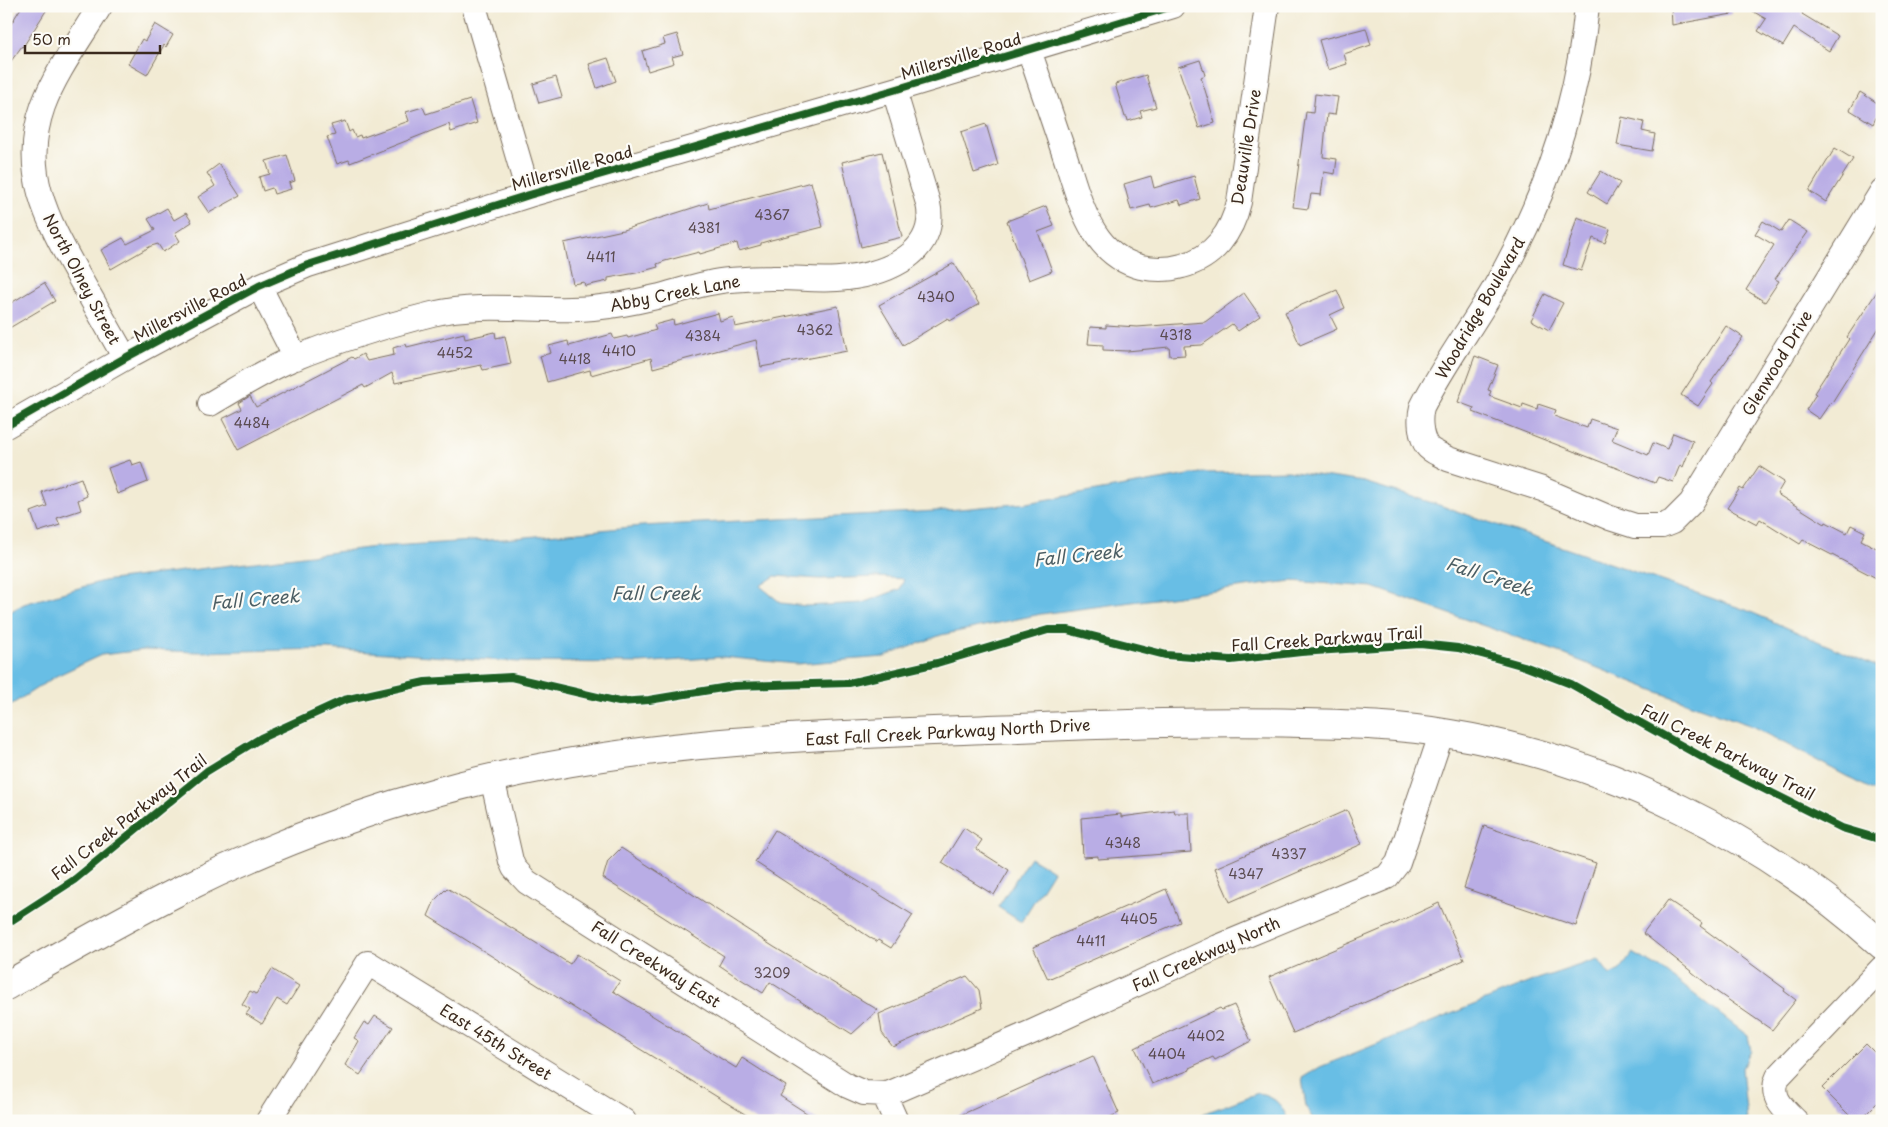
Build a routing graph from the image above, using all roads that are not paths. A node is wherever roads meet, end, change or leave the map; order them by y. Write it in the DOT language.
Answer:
graph roads {
  1 [pos="100,6"];
  2 [pos="474,6"];
  3 [pos="1173,6"];
  4 [pos="1267,6"];
  5 [pos="1587,6"];
  6 [pos="1029,50"];
  7 [pos="894,90"];
  8 [pos="1882,191"];
  9 [pos="529,195"];
  10 [pos="259,286"];
  11 [pos="125,358"];
  12 [pos="296,358"];
  13 [pos="210,404"];
  14 [pos="6,426"];
  15 [pos="1662,526"];
  16 [pos="1442,732"];
  17 [pos="492,778"];
  18 [pos="1882,946"];
  19 [pos="1882,968"];
  20 [pos="6,986"];
  21 [pos="884,1094"];
  22 [pos="614,1118"];
  23 [pos="268,1121"];
  24 [pos="896,1121"];
  25 [pos="1796,1121"];
  1 -- 11 [label="street, North Olney Street"];
  2 -- 9 [label="street"];
  3 -- 6 [label="street, Millersville Road"];
  4 -- 6 [label="street, Deauville Drive"];
  5 -- 15 [label="street, Woodridge Boulevard"];
  6 -- 7 [label="street, Millersville Road"];
  7 -- 9 [label="street, Millersville Road"];
  7 -- 12 [label="street, Abby Creek Lane"];
  8 -- 15 [label="street, Glenwood Drive"];
  9 -- 10 [label="street, Millersville Road"];
  10 -- 11 [label="street, Millersville Road"];
  10 -- 12 [label="street"];
  11 -- 14 [label="street, Millersville Road"];
  12 -- 13 [label="street, Abby Creek Lane"];
  16 -- 17 [label="main road, East Fall Creek Parkway North Drive"];
  16 -- 18 [label="main road, East Fall Creek Parkway North Drive"];
  16 -- 21 [label="street, Fall Creekway North"];
  17 -- 20 [label="main road, East Fall Creek Parkway North Drive"];
  17 -- 21 [label="street, Fall Creekway East"];
  19 -- 25 [label="street"];
  21 -- 24 [label="street"];
  22 -- 23 [label="street, East 45th Street"];
}
